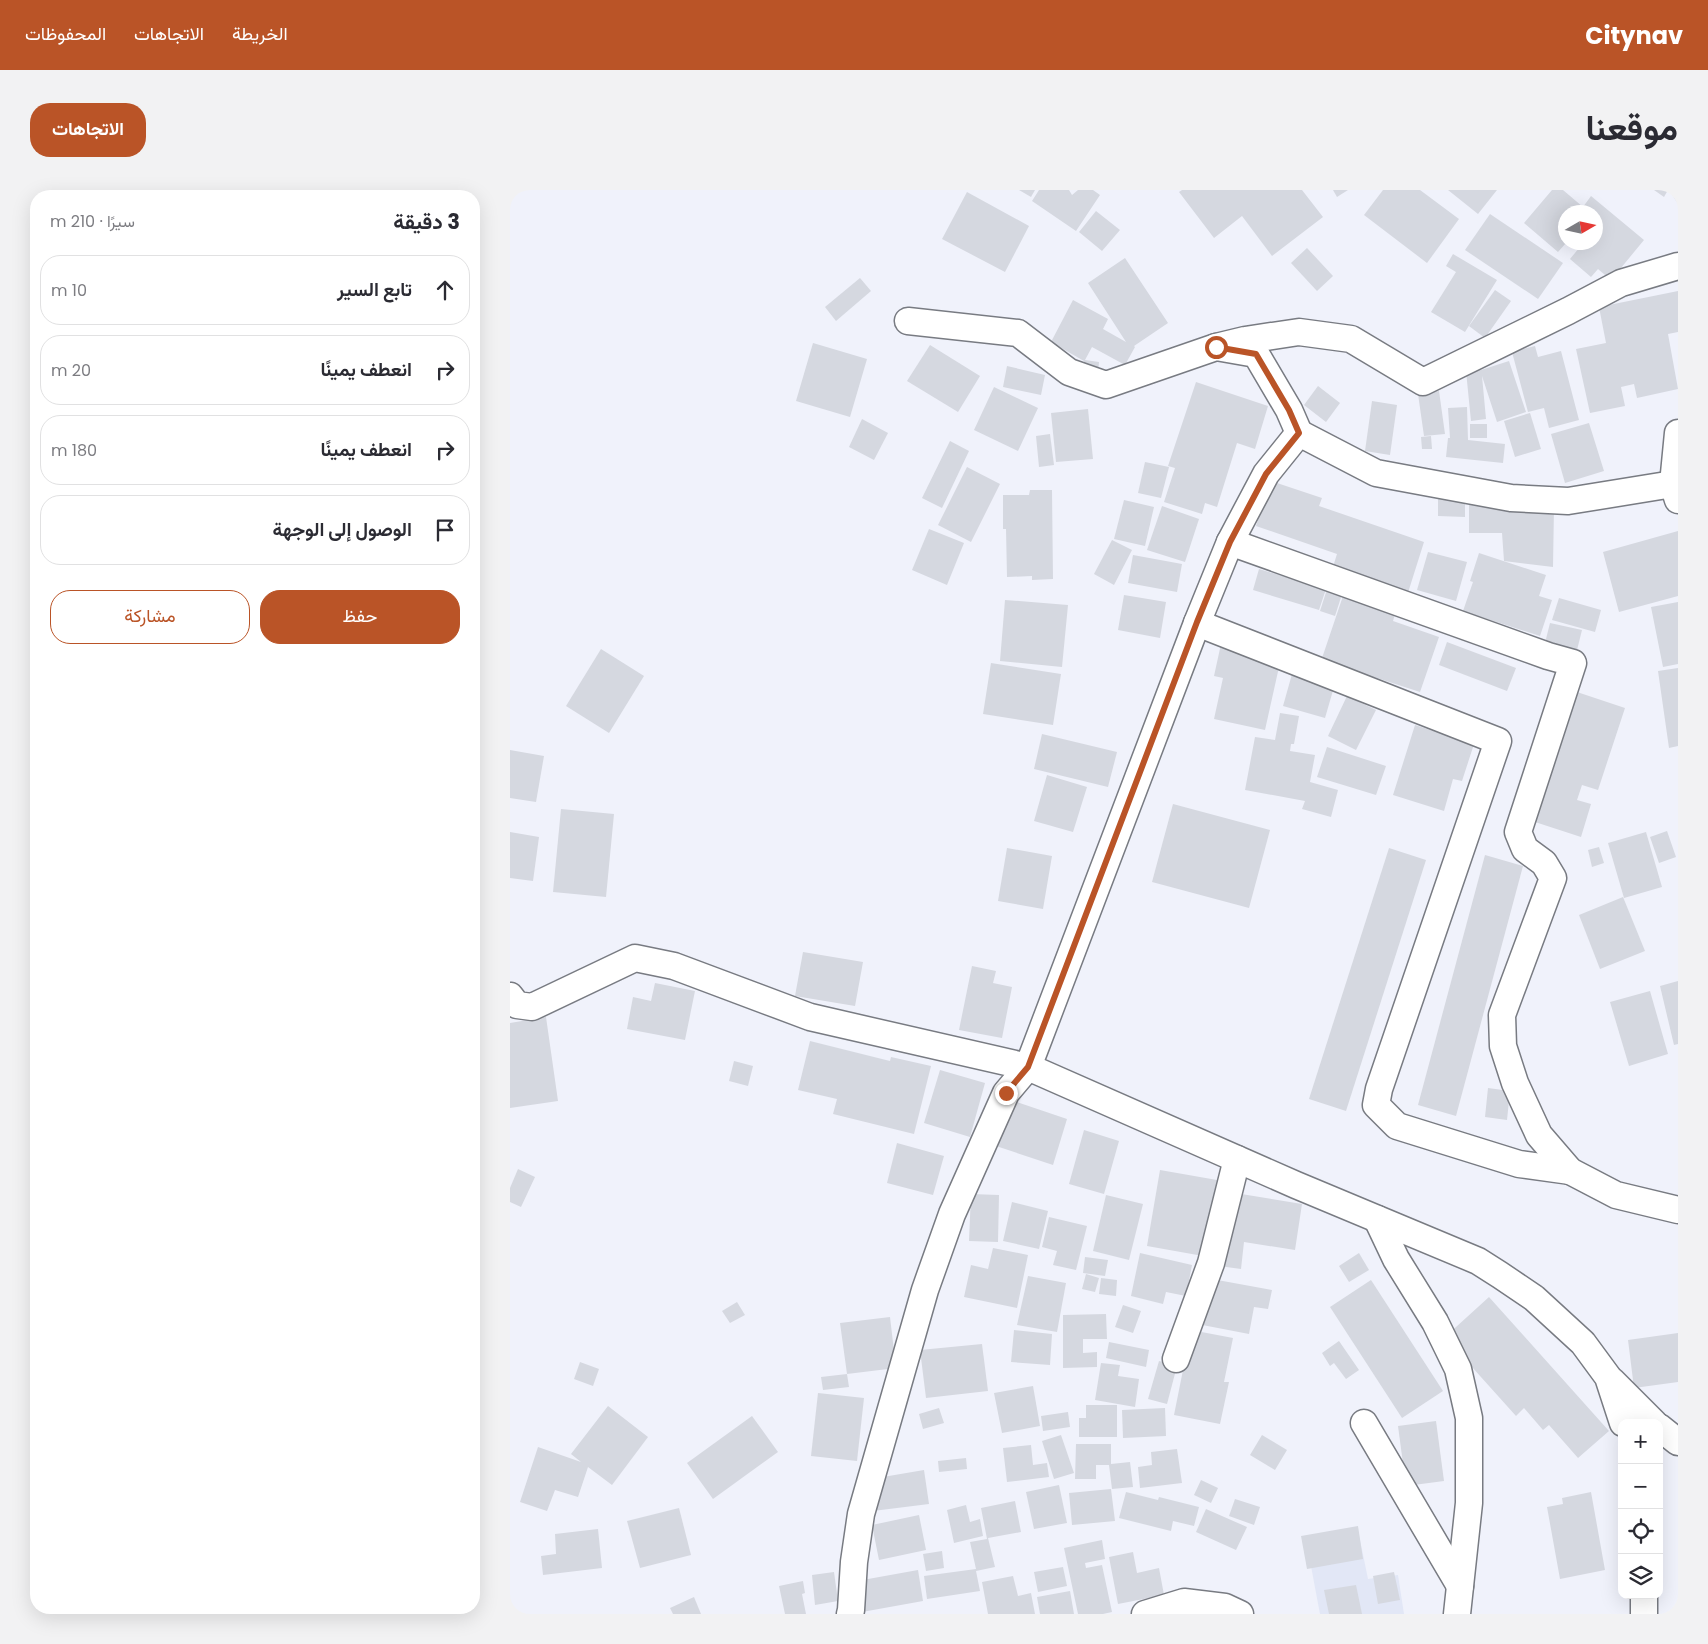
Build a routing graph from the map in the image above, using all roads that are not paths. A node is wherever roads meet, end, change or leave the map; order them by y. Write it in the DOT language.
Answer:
graph roads {
  1 [pos="1678,266"];
  2 [pos="908,321"];
  3 [pos="1216,347"];
  4 [pos="1299,433"];
  5 [pos="1678,433"];
  6 [pos="1676,492"];
  7 [pos="1230,542"];
  8 [pos="1197,622"];
  9 [pos="510,996"];
  10 [pos="1028,1067"];
  11 [pos="1237,1160"];
  12 [pos="1570,1171"];
  13 [pos="1678,1210"];
  14 [pos="1377,1219"];
  15 [pos="1176,1359"];
  16 [pos="1608,1377"];
  17 [pos="1622,1419"];
  18 [pos="1650,1419"];
  19 [pos="1364,1423"];
  20 [pos="1663,1430"];
  21 [pos="1678,1442"];
  22 [pos="1460,1586"];
  23 [pos="1644,1599"];
  24 [pos="1228,1612"];
  25 [pos="850,1614"];
  26 [pos="1145,1614"];
  27 [pos="1457,1614"];
  28 [pos="1644,1614"];
  1 -- 3 [label="street"];
  2 -- 3 [label="street"];
  3 -- 4 [label="street"];
  4 -- 6 [label="street"];
  4 -- 7 [label="street"];
  5 -- 6 [label="street"];
  7 -- 8 [label="street"];
  7 -- 12 [label="street"];
  8 -- 10 [label="street"];
  8 -- 12 [label="street"];
  9 -- 10 [label="street"];
  10 -- 11 [label="street"];
  10 -- 25 [label="street"];
  11 -- 14 [label="street"];
  11 -- 15 [label="street"];
  12 -- 13 [label="street"];
  14 -- 16 [label="street"];
  14 -- 22 [label="street"];
  16 -- 17 [label="street"];
  16 -- 18 [label="street"];
  19 -- 22 [label="street"];
  20 -- 21 [label="street"];
  22 -- 27 [label="street"];
  23 -- 28 [label="street"];
  24 -- 26 [label="street"];
}
